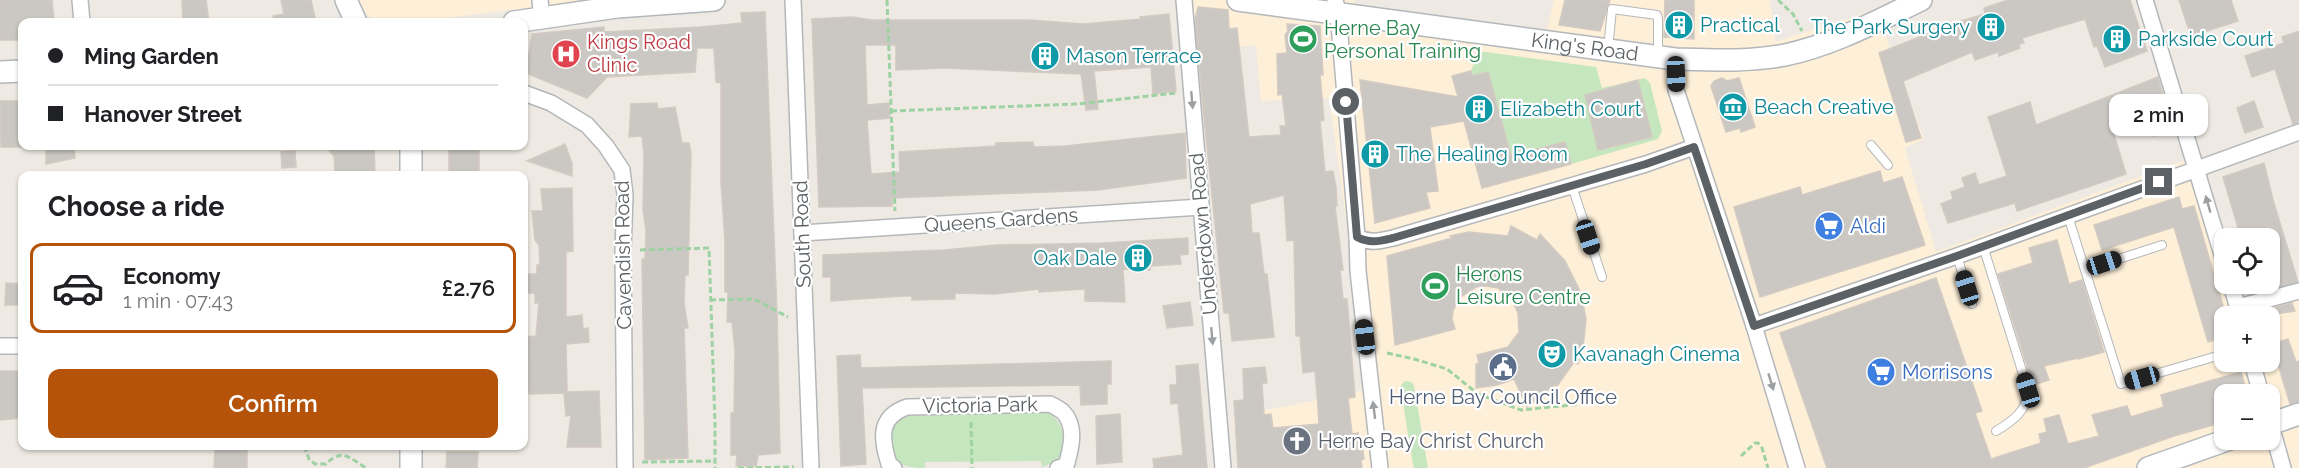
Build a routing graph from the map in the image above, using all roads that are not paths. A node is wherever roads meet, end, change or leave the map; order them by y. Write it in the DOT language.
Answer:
graph roads {
  1 [pos="80,0"];
  2 [pos="346,0"];
  3 [pos="705,0"];
  4 [pos="793,0"];
  5 [pos="1184,0"];
  6 [pos="1238,0"];
  7 [pos="1921,0"];
  8 [pos="2145,0"];
  9 [pos="616,3"];
  10 [pos="1340,4"];
  11 [pos="541,10"];
  12 [pos="82,18"];
  13 [pos="354,18"];
  14 [pos="522,18"];
  15 [pos="1608,50"];
  16 [pos="1666,58"];
  17 [pos="18,71"];
  18 [pos="0,72"];
  19 [pos="528,94"];
  20 [pos="2299,132"];
  21 [pos="1871,145"];
  22 [pos="1694,147"];
  23 [pos="411,150"];
  24 [pos="1888,165"];
  25 [pos="2198,168"];
  26 [pos="411,171"];
  27 [pos="1572,186"];
  28 [pos="1201,207"];
  29 [pos="2068,216"];
  30 [pos="2215,228"];
  31 [pos="802,233"];
  32 [pos="1357,237"];
  33 [pos="2162,245"];
  34 [pos="1983,246"];
  35 [pos="1957,256"];
  36 [pos="2085,270"];
  37 [pos="1602,277"];
  38 [pos="2299,291"];
  39 [pos="1972,304"];
  40 [pos="2256,306"];
  41 [pos="1754,326"];
  42 [pos="0,346"];
  43 [pos="18,346"];
  44 [pos="2214,357"];
  45 [pos="2299,414"];
  46 [pos="2280,420"];
  47 [pos="1996,431"];
  48 [pos="2214,445"];
  49 [pos="411,450"];
  50 [pos="2278,450"];
  51 [pos="625,465"];
  52 [pos="811,467"];
  53 [pos="411,468"];
  54 [pos="894,468"];
  55 [pos="1058,468"];
  56 [pos="1222,468"];
  57 [pos="1380,468"];
  58 [pos="1797,468"];
  59 [pos="2148,468"];
  60 [pos="2283,468"];
  1 -- 12 [label="street"];
  2 -- 13 [label="street"];
  3 -- 9 [label="street"];
  4 -- 31 [label="street, South Road"];
  5 -- 28 [label="street, Underdown Road, one-way"];
  6 -- 10 [label="street, King's Road"];
  7 -- 16 [label="street, King's Road"];
  8 -- 25 [label="street"];
  9 -- 11 [label="street"];
  10 -- 15 [label="street, King's Road"];
  10 -- 32 [label="street"];
  11 -- 14 [label="street"];
  15 -- 16 [label="street, King's Road"];
  15 -- 16 [label="lane"];
  16 -- 22 [label="street"];
  17 -- 18 [label="street"];
  19 -- 51 [label="street, Cavendish Road"];
  20 -- 25 [label="street"];
  21 -- 24 [label="lane"];
  22 -- 27 [label="street"];
  22 -- 41 [label="street"];
  23 -- 26 [label="street"];
  25 -- 29 [label="street"];
  30 -- 25 [label="street, one-way"];
  27 -- 32 [label="street"];
  27 -- 37 [label="lane"];
  28 -- 31 [label="street, Queens Gardens"];
  28 -- 56 [label="street, Underdown Road, one-way"];
  29 -- 34 [label="street"];
  29 -- 36 [label="lane"];
  31 -- 52 [label="street, South Road"];
  57 -- 32 [label="street, one-way"];
  33 -- 36 [label="lane"];
  34 -- 35 [label="street"];
  34 -- 47 [label="lane"];
  35 -- 39 [label="lane"];
  35 -- 41 [label="street"];
  36 -- 44 [label="lane"];
  38 -- 40 [label="street"];
  41 -- 58 [label="street, one-way"];
  42 -- 43 [label="street"];
  45 -- 46 [label="street"];
  48 -- 59 [label="street"];
  49 -- 53 [label="street"];
  50 -- 60 [label="street"];
  54 -- 55 [label="street, Victoria Park"];
}
